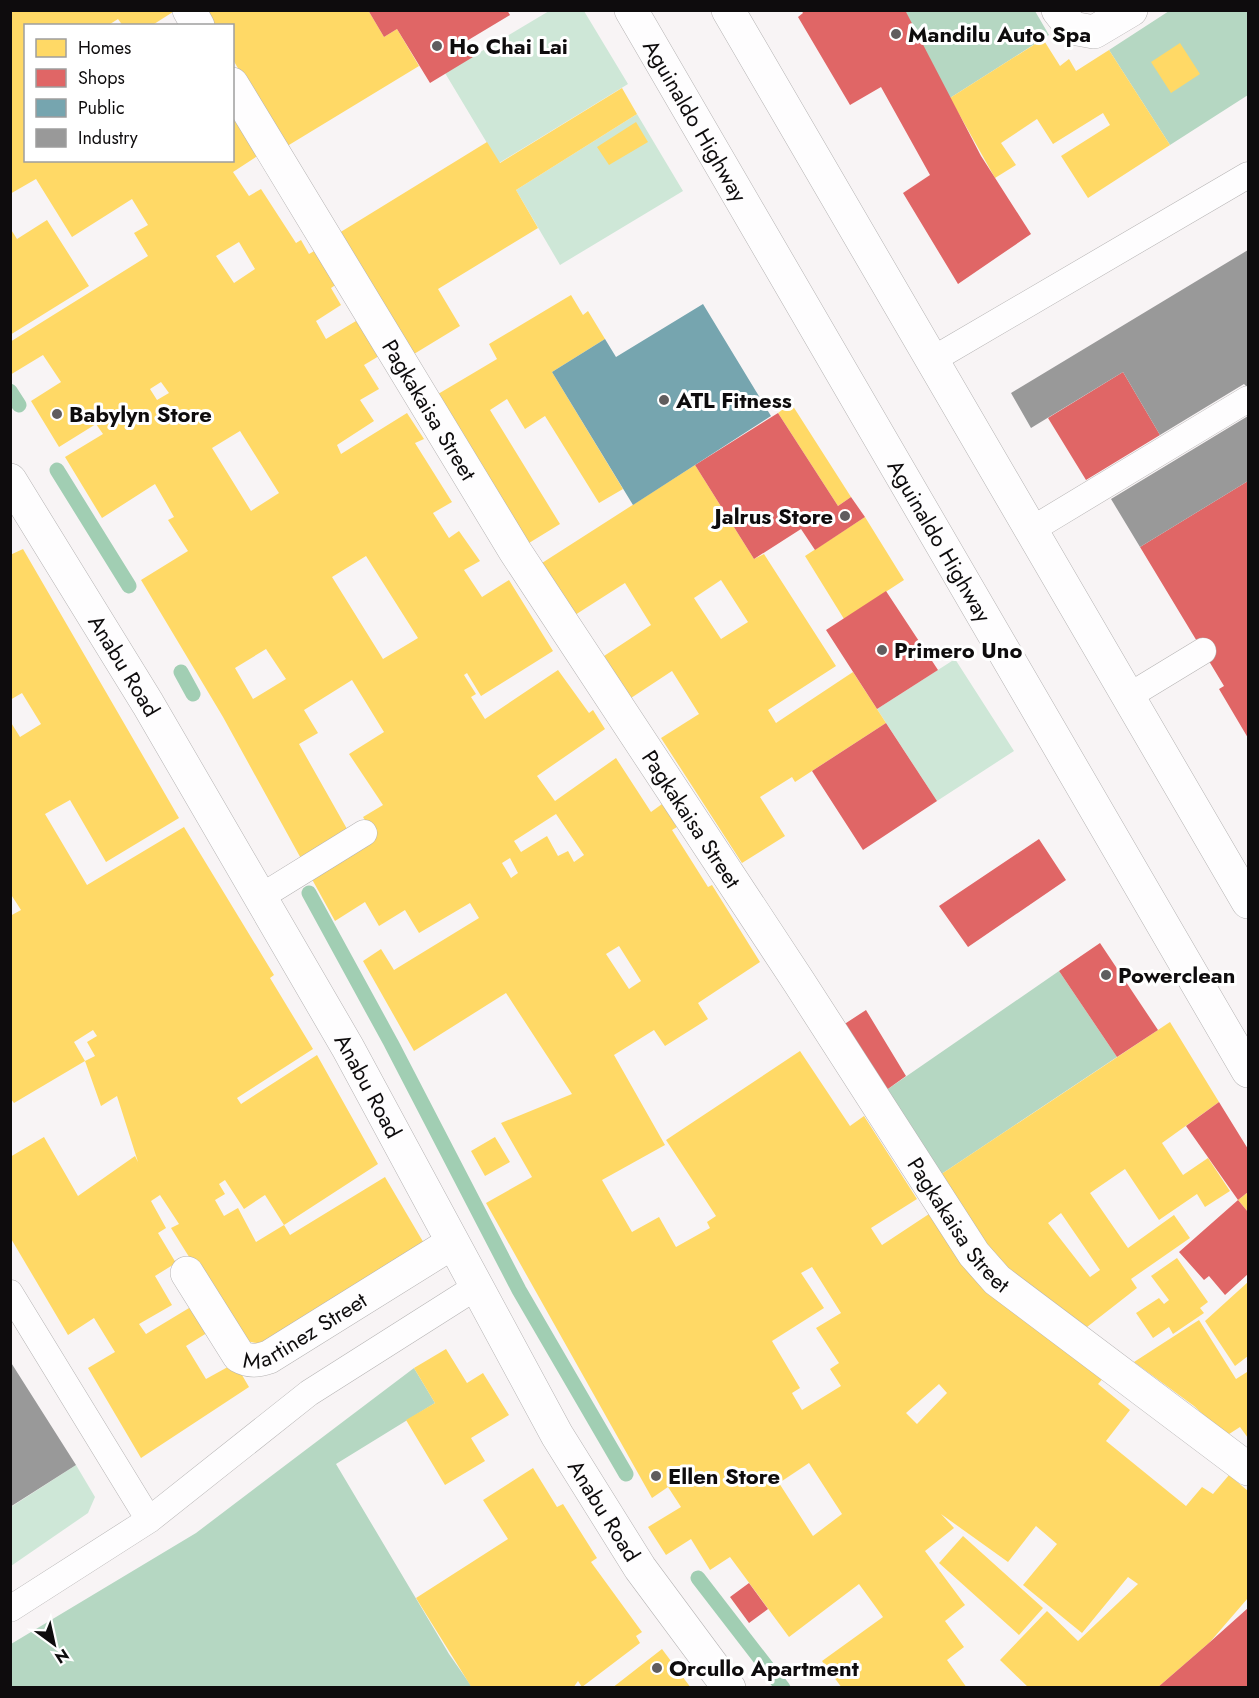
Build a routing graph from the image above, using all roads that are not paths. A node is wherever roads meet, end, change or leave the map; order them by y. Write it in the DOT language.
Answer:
graph roads {
  1 [pos="189,10"];
  2 [pos="631,10"];
  3 [pos="728,10"];
  4 [pos="1058,10"];
  5 [pos="1131,10"];
  6 [pos="197,24"];
  7 [pos="234,87"];
  8 [pos="1248,175"];
  9 [pos="932,360"];
  10 [pos="1248,399"];
  11 [pos="10,480"];
  12 [pos="1031,530"];
  13 [pos="1203,651"];
  14 [pos="1129,696"];
  15 [pos="364,833"];
  16 [pos="259,898"];
  17 [pos="1248,902"];
  18 [pos="1248,1071"];
  19 [pos="452,1243"];
  20 [pos="187,1273"];
  21 [pos="476,1287"];
  22 [pos="10,1293"];
  23 [pos="1248,1469"];
  24 [pos="149,1520"];
  25 [pos="10,1609"];
  26 [pos="729,1688"];
  1 -- 6 [label="main road"];
  2 -- 18 [label="main road, Aguinaldo Highway"];
  3 -- 9 [label="main road"];
  4 -- 5 [label="main road"];
  7 -- 23 [label="main road, Pagkakaisa Street"];
  8 -- 9 [label="lane"];
  9 -- 12 [label="main road"];
  10 -- 12 [label="lane"];
  11 -- 16 [label="main road, Anabu Road"];
  12 -- 14 [label="main road"];
  13 -- 14 [label="lane"];
  14 -- 17 [label="main road"];
  15 -- 16 [label="lane"];
  16 -- 19 [label="main road, Anabu Road"];
  19 -- 20 [label="main road, Martinez Street"];
  19 -- 21 [label="main road, Anabu Road"];
  21 -- 24 [label="lane"];
  21 -- 26 [label="main road, Anabu Road"];
  22 -- 24 [label="lane"];
  24 -- 25 [label="lane"];
}
